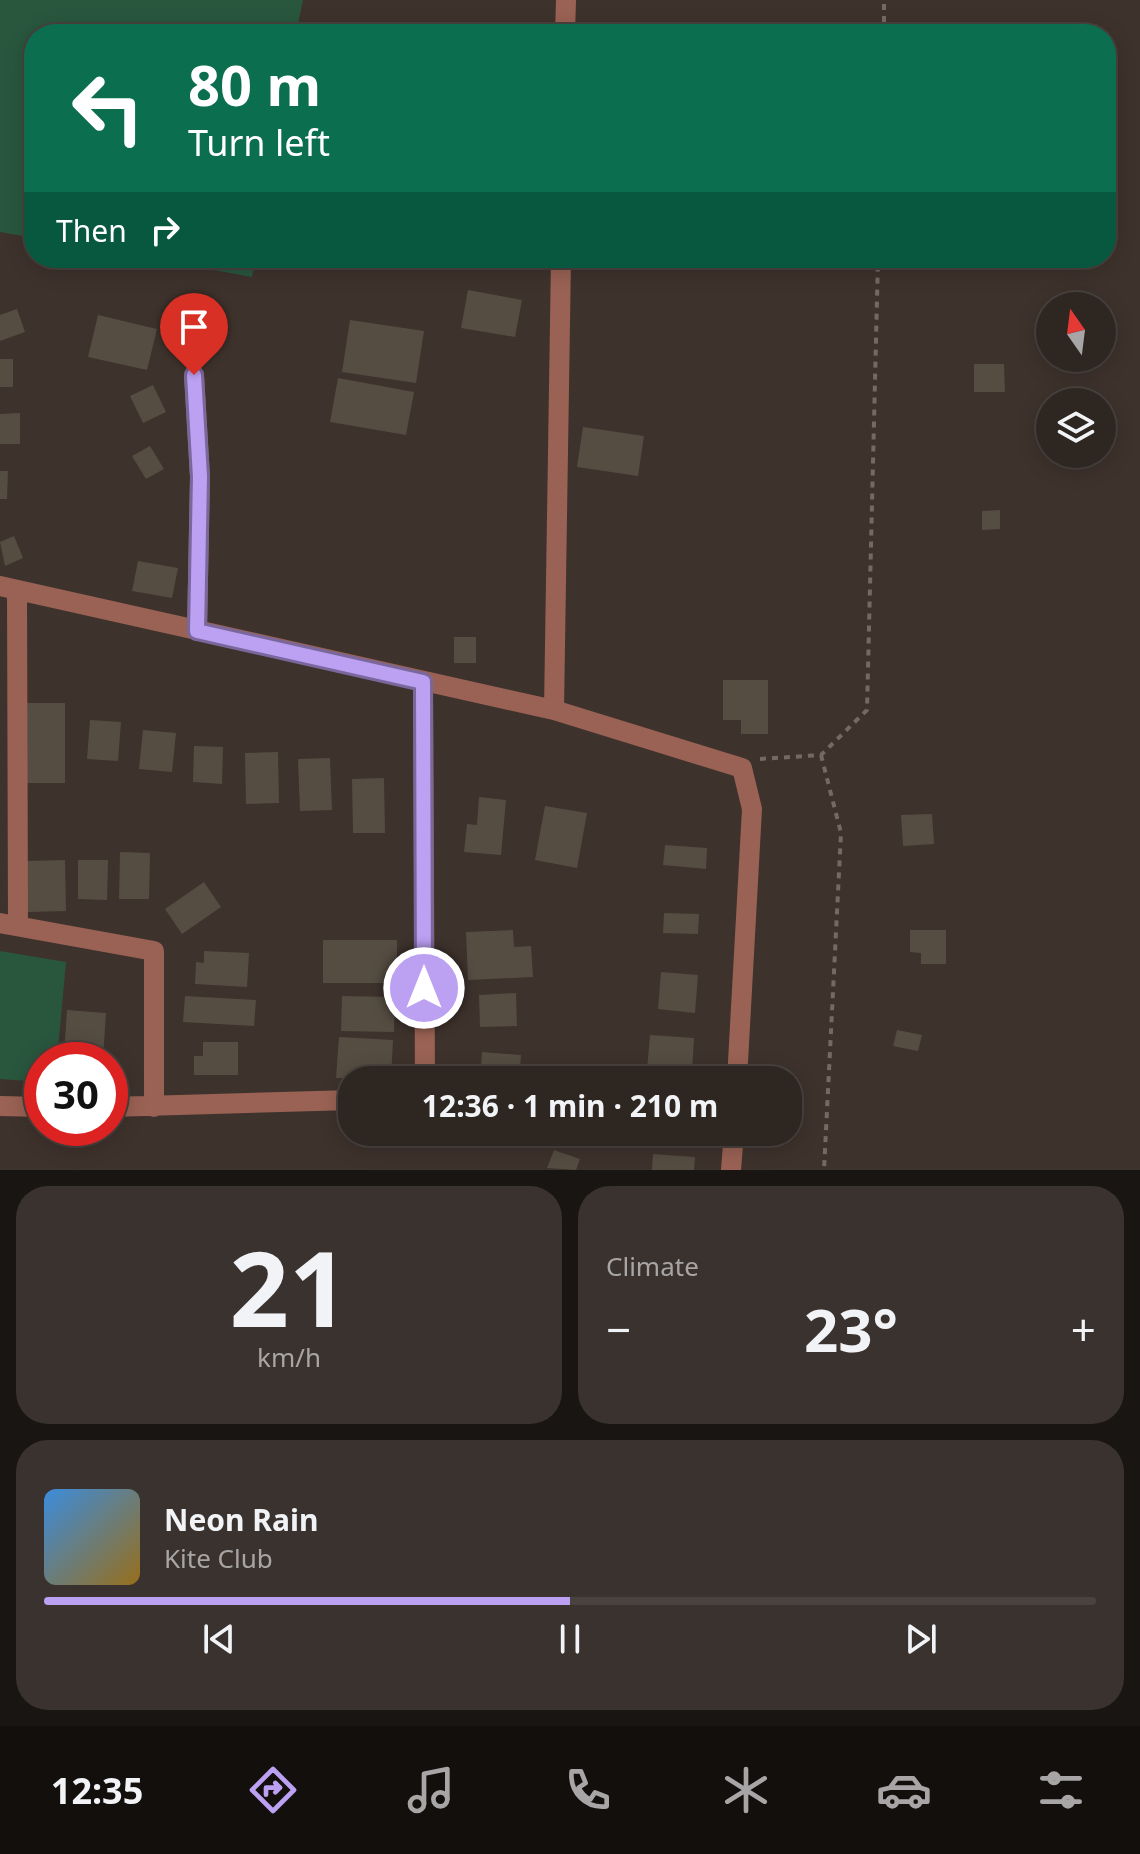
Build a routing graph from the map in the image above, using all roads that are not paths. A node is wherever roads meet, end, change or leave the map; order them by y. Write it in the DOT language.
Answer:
graph roads {
  1 [pos="566,0"];
  2 [pos="565,24"];
  3 [pos="561,268"];
  4 [pos="194,375"];
  5 [pos="8,588"];
  6 [pos="197,631"];
  7 [pos="423,682"];
  8 [pos="554,710"];
  9 [pos="9,925"];
  10 [pos="425,1066"];
  11 [pos="738,1066"];
  12 [pos="338,1100"];
  13 [pos="0,1106"];
  14 [pos="24,1107"];
  15 [pos="128,1107"];
  16 [pos="154,1107"];
  17 [pos="733,1146"];
  18 [pos="731,1170"];
  1 -- 2 [label="street"];
  3 -- 8 [label="street"];
  4 -- 6 [label="street"];
  5 -- 6 [label="street"];
  5 -- 9 [label="street"];
  6 -- 7 [label="street"];
  7 -- 8 [label="street"];
  7 -- 10 [label="street"];
  8 -- 11 [label="street"];
  9 -- 16 [label="street"];
  12 -- 16 [label="street"];
  13 -- 14 [label="street"];
  15 -- 16 [label="street"];
  17 -- 18 [label="street"];
}
